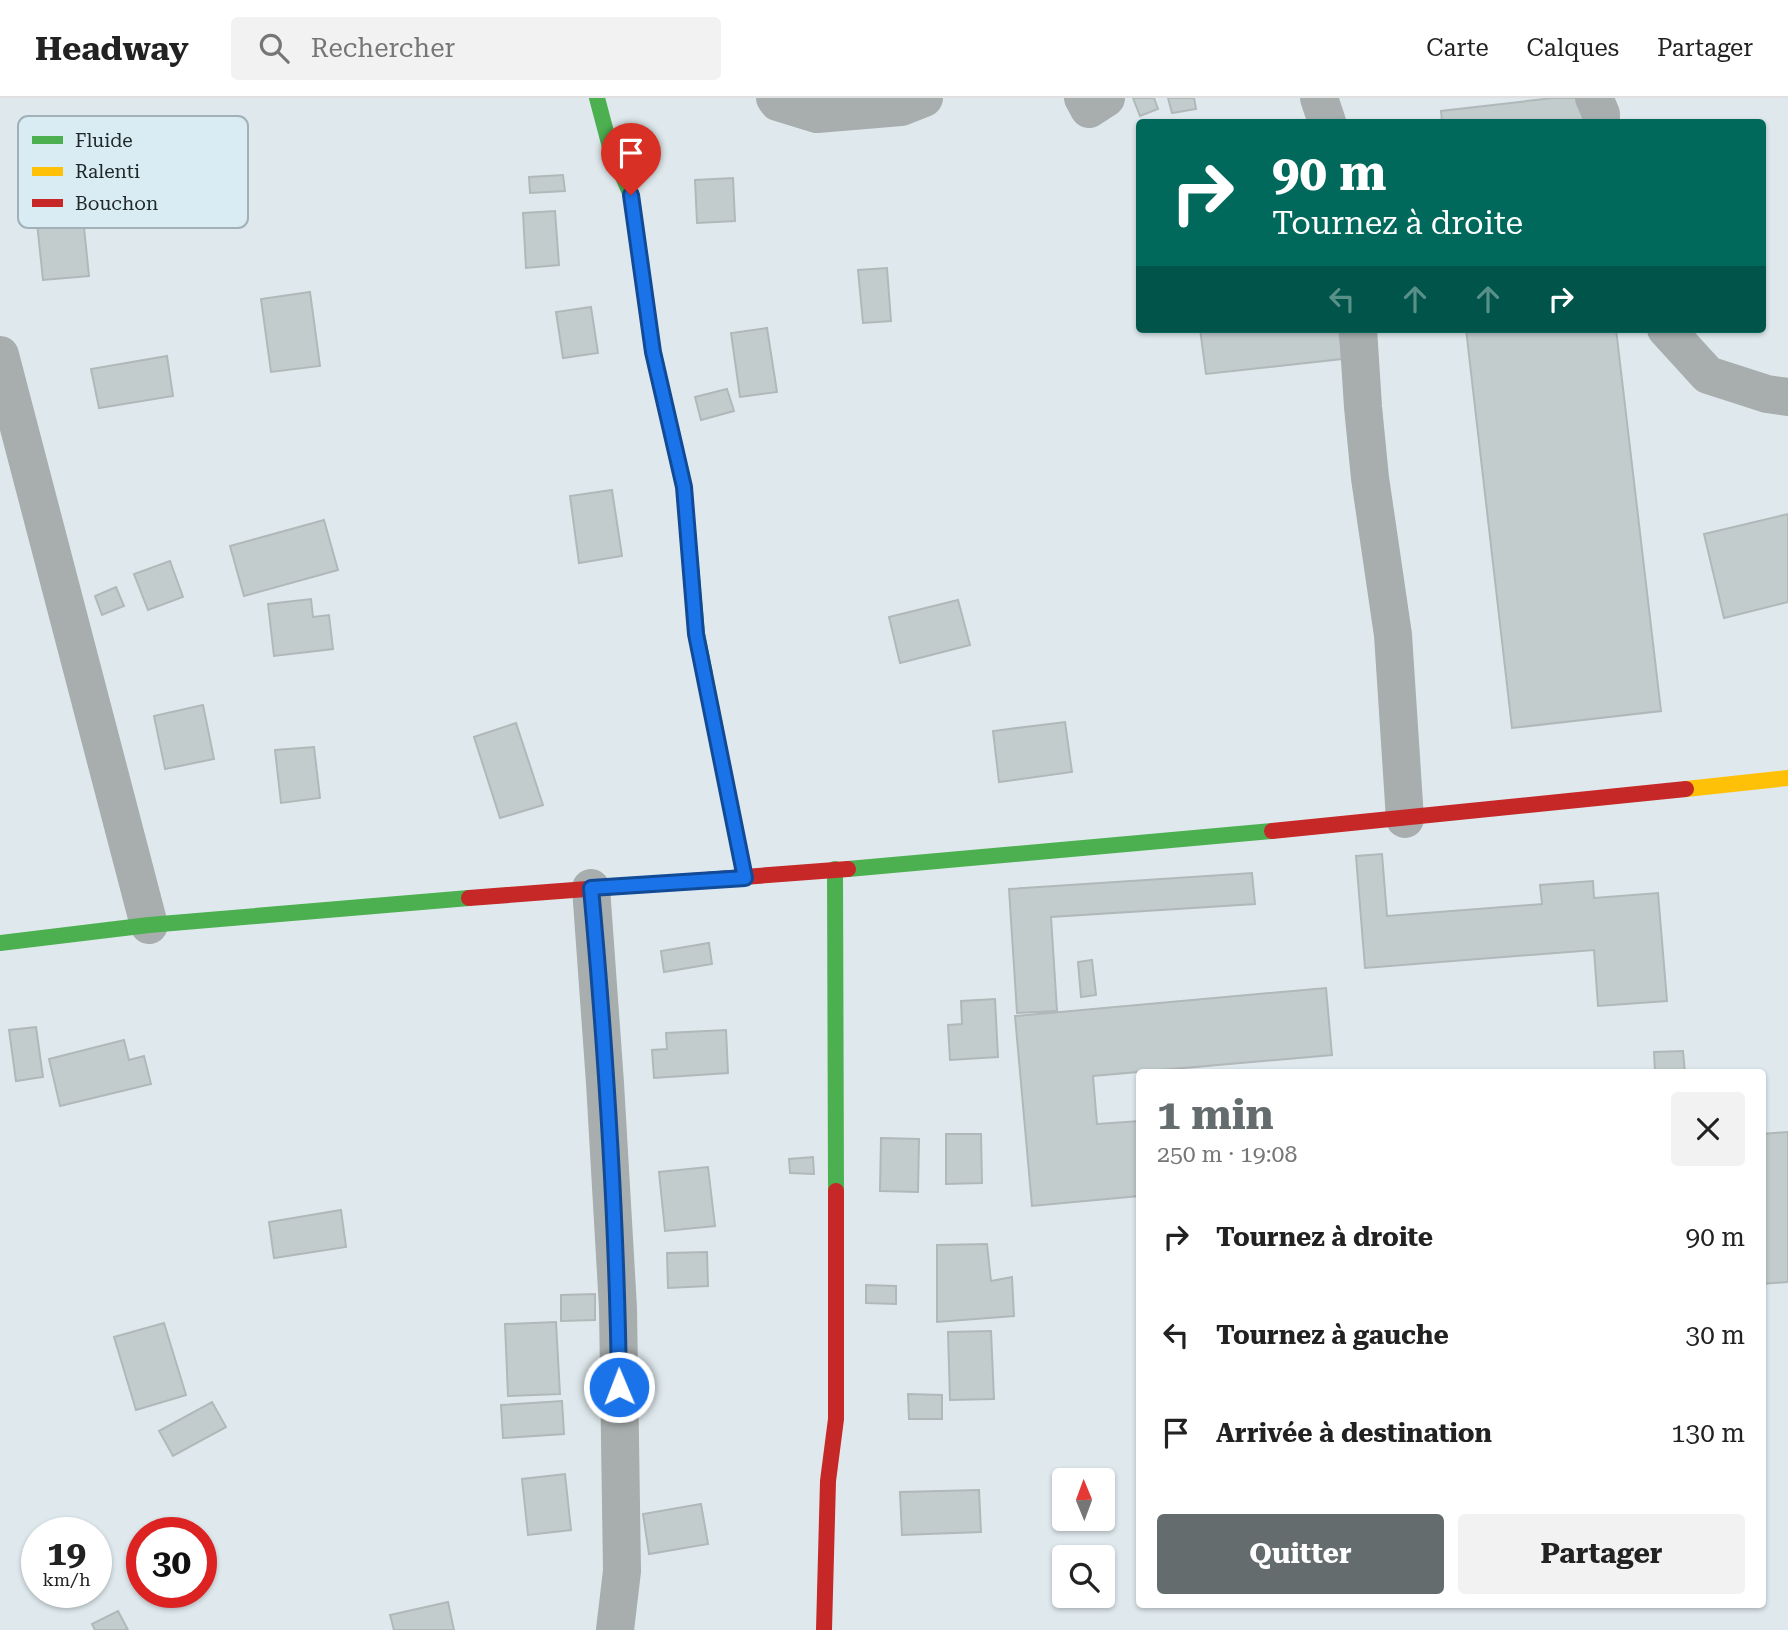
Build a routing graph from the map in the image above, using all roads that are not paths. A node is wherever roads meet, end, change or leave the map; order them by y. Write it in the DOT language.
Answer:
graph roads {
  1 [pos="597,98"];
  2 [pos="775,98"];
  3 [pos="924,98"];
  4 [pos="1083,98"];
  5 [pos="1106,98"];
  6 [pos="1319,98"];
  7 [pos="1594,98"];
  8 [pos="1326,119"];
  9 [pos="1601,119"];
  10 [pos="1358,333"];
  11 [pos="1670,333"];
  12 [pos="0,355"];
  13 [pos="1788,397"];
  14 [pos="1788,778"];
  15 [pos="1405,819"];
  16 [pos="835,869"];
  17 [pos="745,878"];
  18 [pos="591,888"];
  19 [pos="149,925"];
  20 [pos="0,943"];
  21 [pos="615,1630"];
  22 [pos="824,1630"];
  1 -- 17 [label="street"];
  2 -- 3 [label="street"];
  4 -- 5 [label="street"];
  6 -- 8 [label="street"];
  7 -- 9 [label="street"];
  10 -- 15 [label="street"];
  11 -- 13 [label="street"];
  12 -- 19 [label="street"];
  14 -- 15 [label="street"];
  15 -- 16 [label="street"];
  16 -- 17 [label="street"];
  16 -- 22 [label="street"];
  17 -- 18 [label="street"];
  18 -- 19 [label="street"];
  18 -- 21 [label="street"];
  19 -- 20 [label="street"];
}
